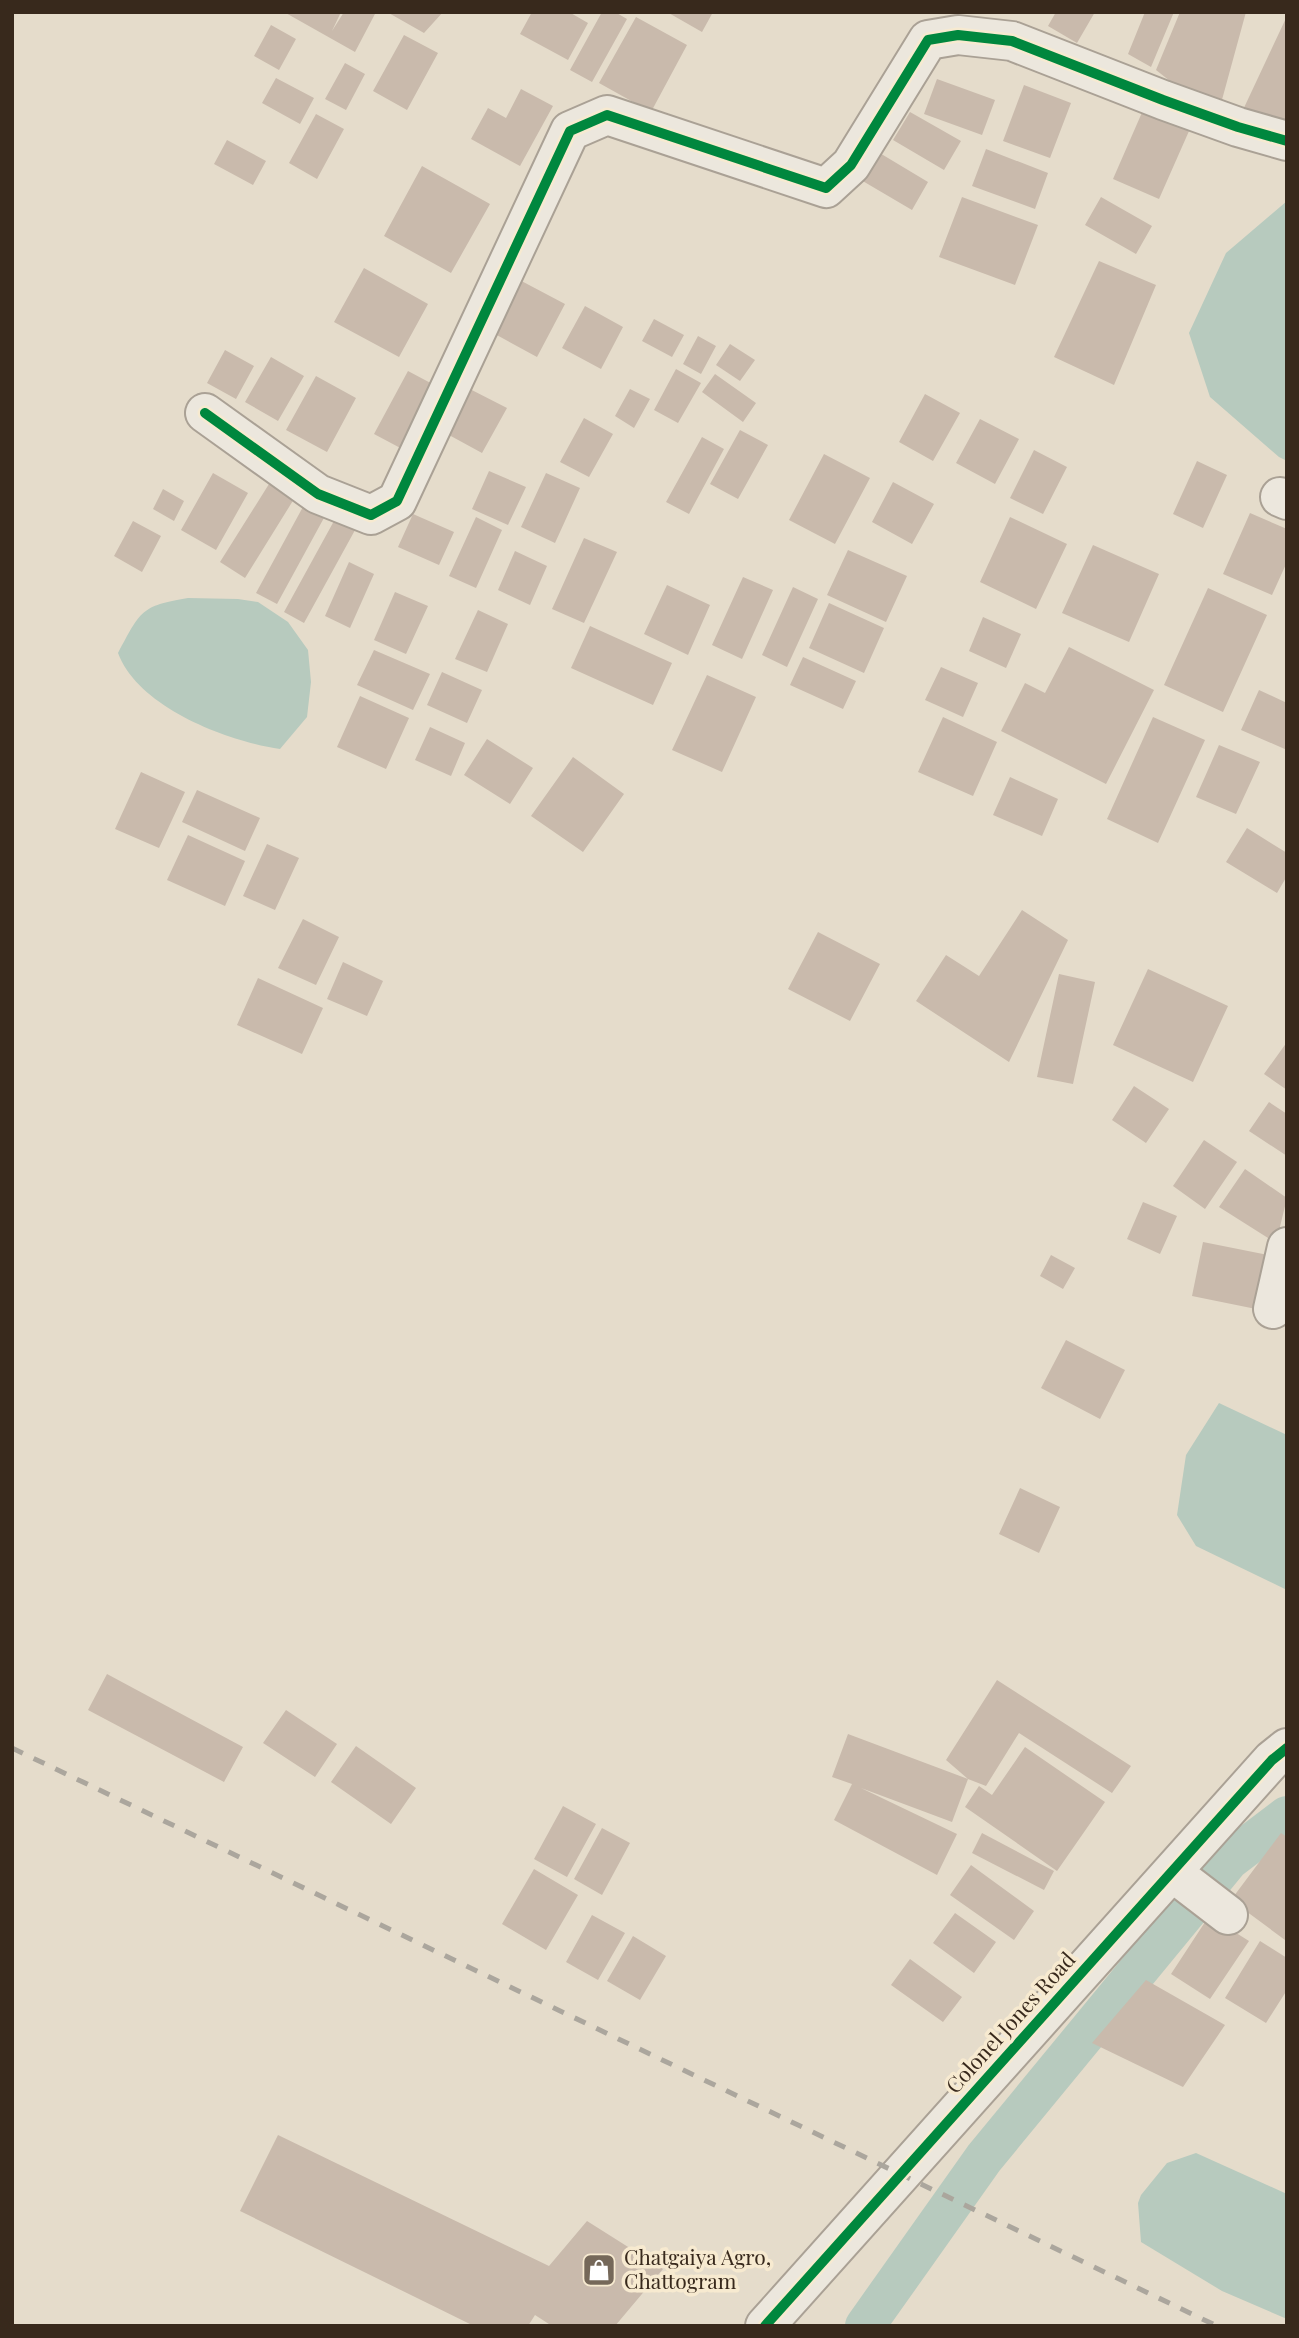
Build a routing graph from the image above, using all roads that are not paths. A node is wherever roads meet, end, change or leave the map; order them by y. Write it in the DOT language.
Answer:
graph roads {
  1 [pos="1287,141"];
  2 [pos="205,413"];
  3 [pos="1287,1247"];
  4 [pos="1273,1309"];
  5 [pos="1287,1748"];
  6 [pos="1173,1873"];
  7 [pos="1228,1915"];
  8 [pos="765,2326"];
  1 -- 2 [label="street"];
  3 -- 4 [label="street"];
  5 -- 6 [label="street, Colonel Jones Road"];
  6 -- 7 [label="street"];
  6 -- 8 [label="street, Colonel Jones Road"];
}
